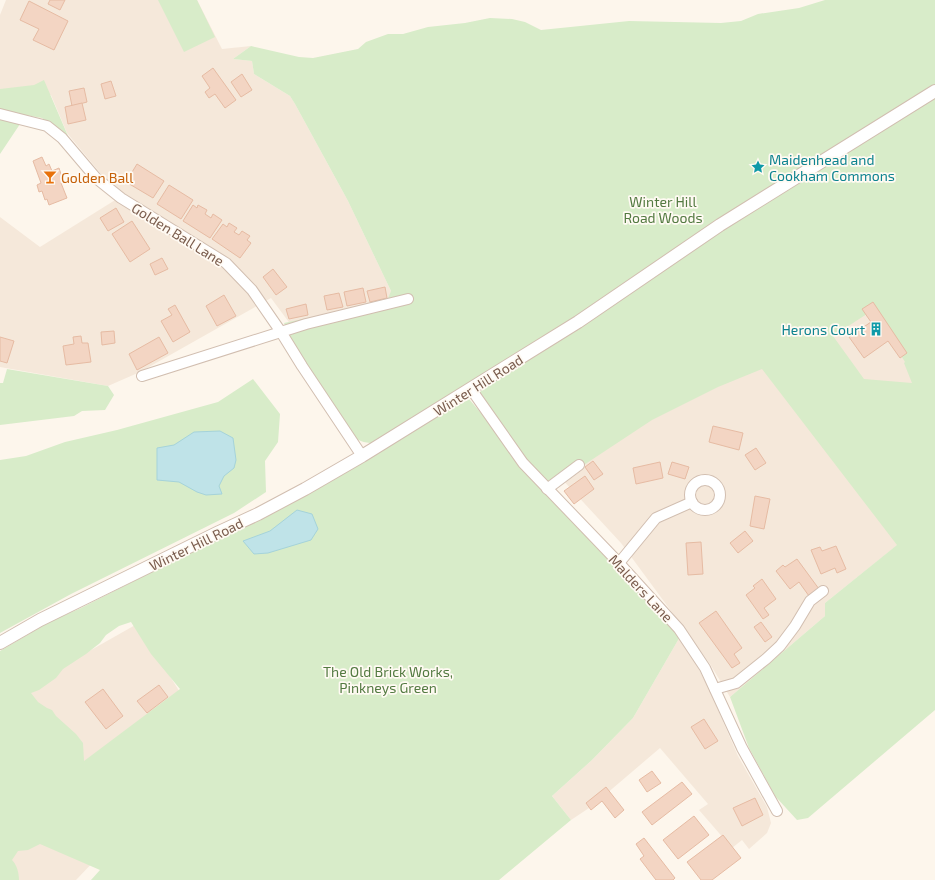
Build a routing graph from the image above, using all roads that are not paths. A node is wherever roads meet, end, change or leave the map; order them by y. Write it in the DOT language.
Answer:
graph roads {
  1 [pos="935,91"];
  2 [pos="0,114"];
  3 [pos="408,299"];
  4 [pos="281,332"];
  5 [pos="142,376"];
  6 [pos="471,389"];
  7 [pos="362,456"];
  8 [pos="579,465"];
  9 [pos="547,489"];
  10 [pos="692,502"];
  11 [pos="618,563"];
  12 [pos="823,591"];
  13 [pos="0,643"];
  14 [pos="715,689"];
  15 [pos="777,811"];
  1 -- 6 [label="street, Winter Hill Road"];
  2 -- 4 [label="street, Golden Ball Lane"];
  3 -- 4 [label="street"];
  4 -- 5 [label="street"];
  4 -- 7 [label="street, Golden Ball Lane"];
  6 -- 7 [label="street, Winter Hill Road"];
  6 -- 9 [label="street, Malders Lane"];
  7 -- 13 [label="street, Winter Hill Road"];
  8 -- 9 [label="street"];
  9 -- 11 [label="street, Malders Lane"];
  10 -- 11 [label="street"];
  11 -- 14 [label="street, Malders Lane"];
  12 -- 14 [label="street"];
  14 -- 15 [label="street, Malders Lane"];
}
